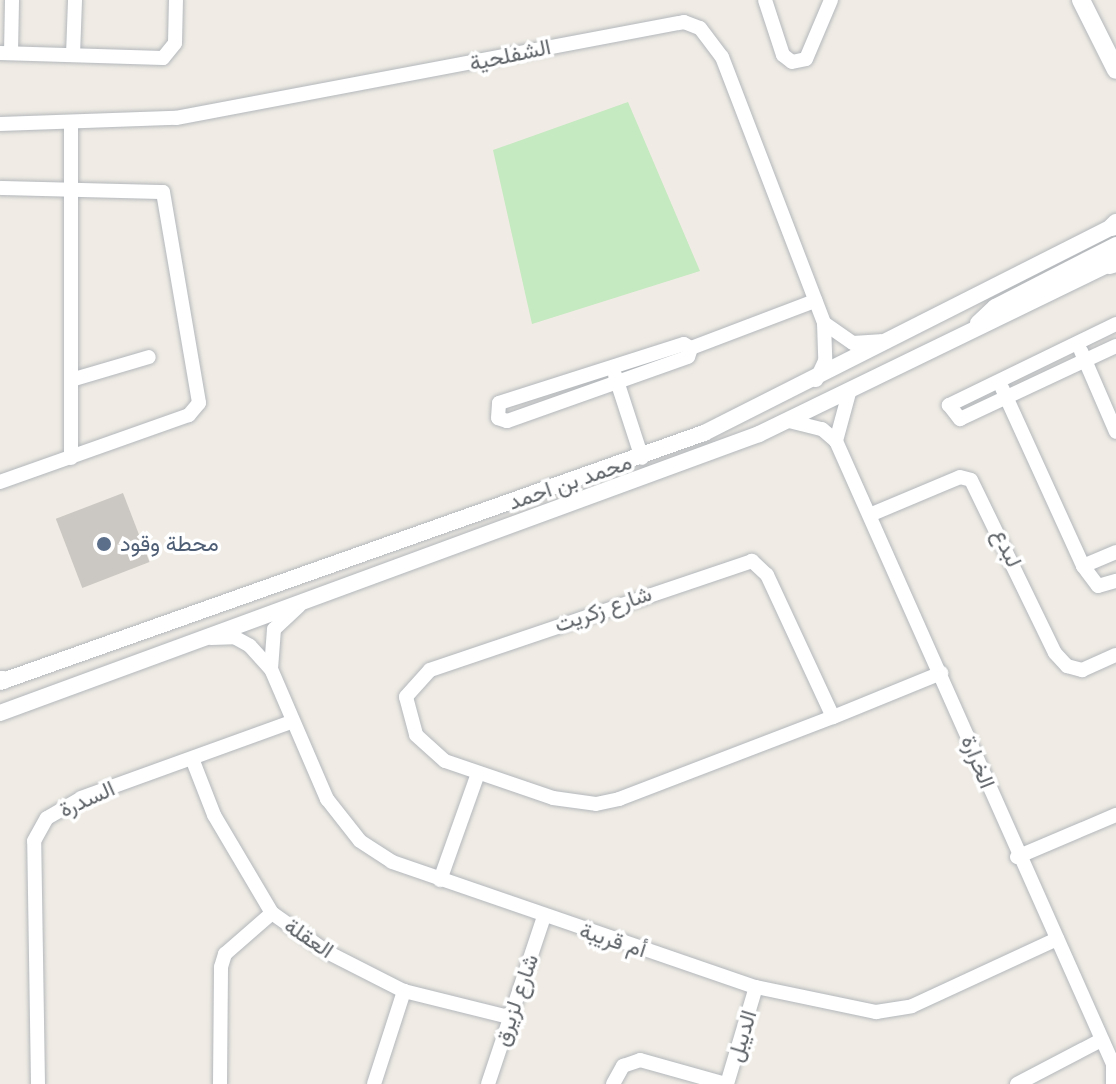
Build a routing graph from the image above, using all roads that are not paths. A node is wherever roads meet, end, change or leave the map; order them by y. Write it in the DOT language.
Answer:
graph roads {
  1 [pos="12,0"];
  2 [pos="75,0"];
  3 [pos="176,0"];
  4 [pos="765,0"];
  5 [pos="831,0"];
  6 [pos="1084,5"];
  7 [pos="1116,44"];
  8 [pos="5,53"];
  9 [pos="73,55"];
  10 [pos="1116,70"];
  11 [pos="0,124"];
  12 [pos="71,125"];
  13 [pos="71,187"];
  14 [pos="0,188"];
  15 [pos="1115,230"];
  16 [pos="1114,263"];
  17 [pos="815,301"];
  18 [pos="824,323"];
  19 [pos="1116,324"];
  20 [pos="973,331"];
  21 [pos="902,335"];
  22 [pos="1077,342"];
  23 [pos="1116,346"];
  24 [pos="149,357"];
  25 [pos="1085,360"];
  26 [pos="615,374"];
  27 [pos="998,377"];
  28 [pos="71,380"];
  29 [pos="815,382"];
  30 [pos="849,393"];
  31 [pos="1006,396"];
  32 [pos="789,421"];
  33 [pos="1116,432"];
  34 [pos="836,441"];
  35 [pos="71,458"];
  36 [pos="642,458"];
  37 [pos="0,482"];
  38 [pos="872,514"];
  39 [pos="1116,552"];
  40 [pos="1083,566"];
  41 [pos="1116,581"];
  42 [pos="304,602"];
  43 [pos="205,638"];
  44 [pos="1116,655"];
  45 [pos="271,669"];
  46 [pos="941,673"];
  47 [pos="1,681"];
  48 [pos="0,713"];
  49 [pos="833,717"];
  50 [pos="291,722"];
  51 [pos="193,761"];
  52 [pos="477,776"];
  53 [pos="1116,815"];
  54 [pos="1017,857"];
  55 [pos="440,880"];
  56 [pos="272,913"];
  57 [pos="544,917"];
  58 [pos="1057,939"];
  59 [pos="756,987"];
  60 [pos="404,991"];
  61 [pos="509,1017"];
  62 [pos="1101,1040"];
  63 [pos="1114,1063"];
  64 [pos="38,1084"];
  65 [pos="220,1084"];
  66 [pos="374,1084"];
  67 [pos="488,1084"];
  68 [pos="613,1084"];
  69 [pos="726,1084"];
  70 [pos="1017,1084"];
  71 [pos="1113,1084"];
  1 -- 8 [label="street"];
  2 -- 9 [label="street"];
  3 -- 9 [label="street"];
  4 -- 5 [label="street"];
  6 -- 7 [label="main road"];
  6 -- 10 [label="main road"];
  8 -- 9 [label="street"];
  11 -- 12 [label="street, الشفلحية"];
  12 -- 13 [label="street"];
  12 -- 17 [label="street, الشفلحية"];
  13 -- 14 [label="street"];
  13 -- 28 [label="street"];
  13 -- 35 [label="street"];
  15 -- 20 [label="street"];
  15 -- 21 [label="street, محمد بن احمد"];
  16 -- 20 [label="street, محمد بن احمد"];
  17 -- 18 [label="street, الشفلحية"];
  17 -- 26 [label="street"];
  18 -- 21 [label="street"];
  18 -- 29 [label="street, الشفلحية"];
  19 -- 22 [label="street"];
  20 -- 30 [label="street, محمد بن احمد"];
  21 -- 29 [label="street, محمد بن احمد"];
  22 -- 25 [label="street"];
  22 -- 27 [label="street"];
  23 -- 25 [label="street"];
  24 -- 28 [label="street"];
  25 -- 31 [label="street"];
  25 -- 33 [label="street"];
  26 -- 26 [label="street"];
  26 -- 36 [label="street"];
  27 -- 31 [label="street"];
  27 -- 31 [label="street"];
  28 -- 35 [label="street"];
  29 -- 36 [label="street, محمد بن احمد"];
  30 -- 32 [label="street, محمد بن احمد"];
  30 -- 34 [label="street"];
  31 -- 40 [label="street"];
  32 -- 34 [label="street"];
  32 -- 42 [label="street, محمد بن احمد"];
  34 -- 38 [label="street, الخرارة"];
  35 -- 37 [label="street"];
  36 -- 47 [label="street, محمد بن احمد"];
  38 -- 44 [label="street, لبدع"];
  38 -- 46 [label="street, الخرارة"];
  39 -- 40 [label="street"];
  40 -- 41 [label="street"];
  42 -- 43 [label="street, محمد بن احمد"];
  42 -- 45 [label="street, أم قريبة"];
  43 -- 45 [label="street, أم قريبة"];
  43 -- 48 [label="street, محمد بن احمد"];
  45 -- 50 [label="street, أم قريبة"];
  46 -- 49 [label="street, شارع زكريت"];
  46 -- 54 [label="street, الخرارة"];
  49 -- 52 [label="street, شارع زكريت"];
  49 -- 52 [label="street, شارع زكريت"];
  50 -- 51 [label="street, السدرة"];
  50 -- 55 [label="street, أم قريبة"];
  51 -- 56 [label="street, العقلة"];
  51 -- 64 [label="street, السدرة"];
  52 -- 55 [label="street"];
  53 -- 54 [label="street"];
  54 -- 58 [label="street, الخرارة"];
  55 -- 57 [label="street, أم قريبة"];
  56 -- 60 [label="street, العقلة"];
  56 -- 65 [label="street"];
  57 -- 59 [label="street, أم قريبة"];
  57 -- 61 [label="street, شارع لزيرق"];
  58 -- 59 [label="street, أم قريبة"];
  58 -- 62 [label="street, الخرارة"];
  59 -- 69 [label="street, الديبل"];
  60 -- 61 [label="street, العقلة"];
  60 -- 66 [label="street"];
  61 -- 67 [label="street, شارع لزيرق"];
  62 -- 63 [label="street, الخرارة"];
  62 -- 70 [label="street"];
  63 -- 71 [label="street, الخرارة"];
  68 -- 69 [label="street, الديبل"];
}
